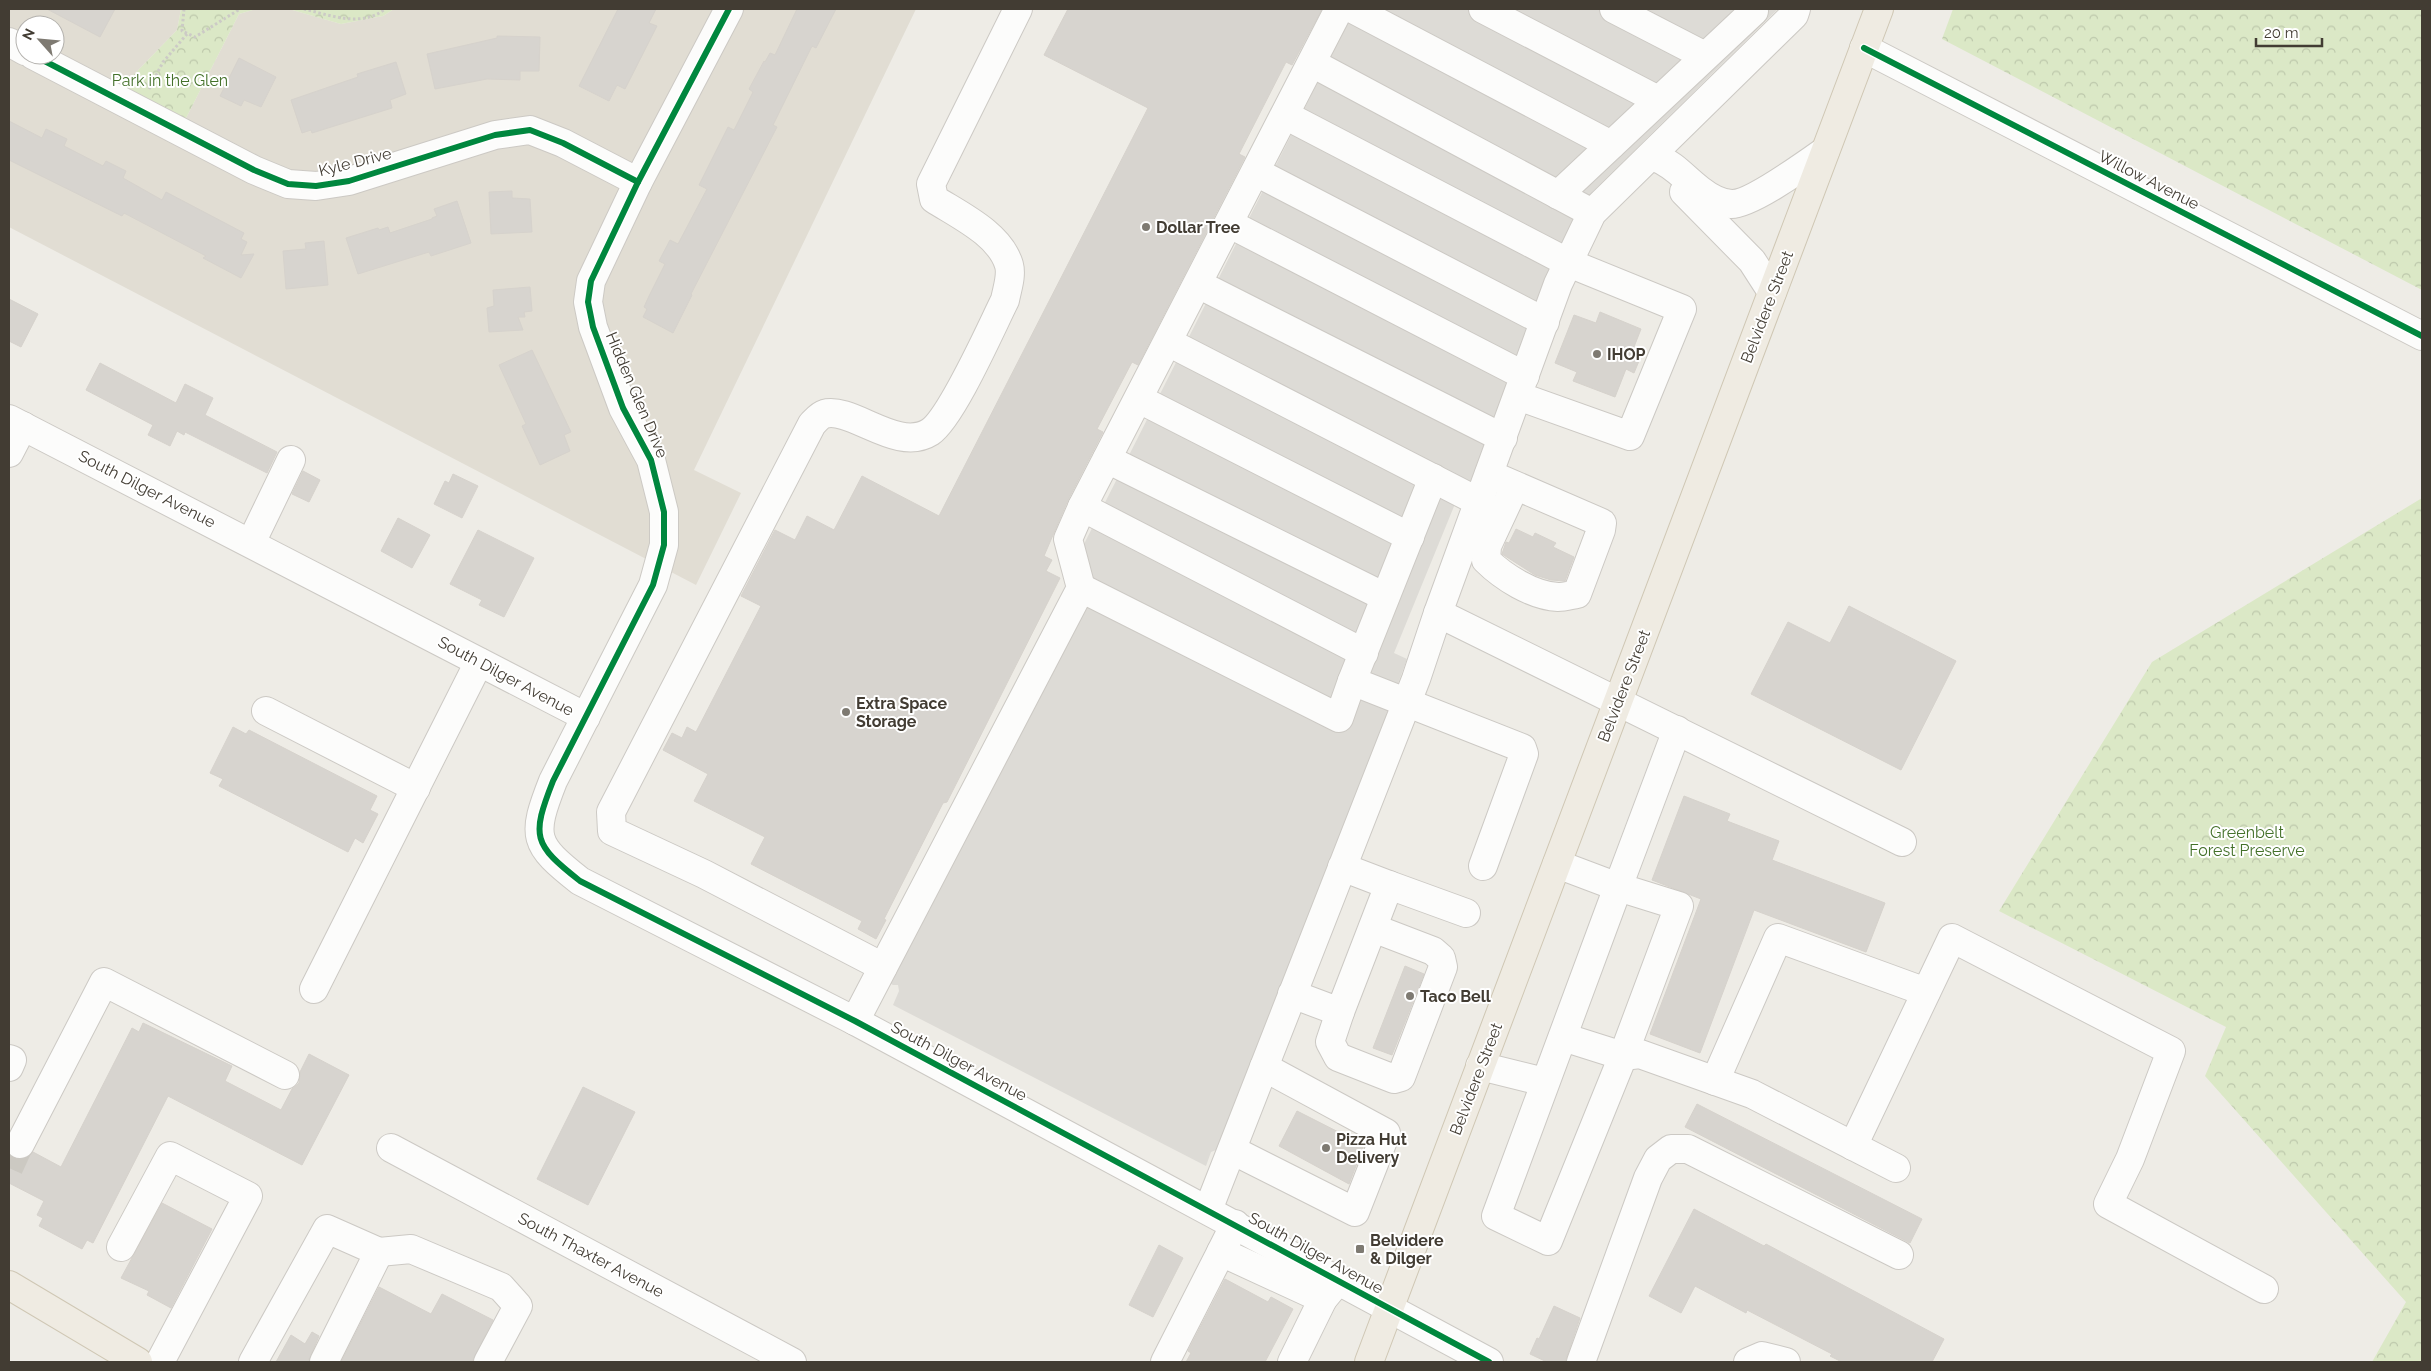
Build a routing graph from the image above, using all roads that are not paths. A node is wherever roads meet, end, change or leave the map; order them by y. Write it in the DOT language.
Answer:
graph roads {
  1 [pos="729,9"];
  2 [pos="1018,9"];
  3 [pos="1340,9"];
  4 [pos="1353,9"];
  5 [pos="1483,9"];
  6 [pos="1614,9"];
  7 [pos="1750,9"];
  8 [pos="1796,9"];
  9 [pos="1879,9"];
  10 [pos="1732,32"];
  11 [pos="1864,48"];
  12 [pos="1755,53"];
  13 [pos="1705,56"];
  14 [pos="1312,63"];
  15 [pos="52,65"];
  16 [pos="1658,100"];
  17 [pos="1285,115"];
  18 [pos="1610,145"];
  19 [pos="1825,151"];
  20 [pos="1655,155"];
  21 [pos="1256,172"];
  22 [pos="638,182"];
  23 [pos="1558,195"];
  24 [pos="1592,213"];
  25 [pos="1230,224"];
  26 [pos="1569,263"];
  27 [pos="1198,284"];
  28 [pos="1772,292"];
  29 [pos="1545,322"];
  30 [pos="2422,336"];
  31 [pos="1168,342"];
  32 [pos="1522,386"];
  33 [pos="1139,399"];
  34 [pos="16,422"];
  35 [pos="1503,438"];
  36 [pos="9,453"];
  37 [pos="1107,459"];
  38 [pos="291,460"];
  39 [pos="1489,474"];
  40 [pos="1433,478"];
  41 [pos="1515,486"];
  42 [pos="1479,502"];
  43 [pos="1082,507"];
  44 [pos="1410,537"];
  45 [pos="251,542"];
  46 [pos="1081,588"];
  47 [pos="1385,597"];
  48 [pos="1438,612"];
  49 [pos="1364,653"];
  50 [pos="479,662"];
  51 [pos="1352,681"];
  52 [pos="1619,700"];
  53 [pos="1406,703"];
  54 [pos="266,711"];
  55 [pos="586,717"];
  56 [pos="1677,730"];
  57 [pos="416,788"];
  58 [pos="1902,842"];
  59 [pos="1557,864"];
  60 [pos="1483,866"];
  61 [pos="1342,867"];
  62 [pos="1389,885"];
  63 [pos="1618,887"];
  64 [pos="1466,913"];
  65 [pos="1372,928"];
  66 [pos="883,967"];
  67 [pos="314,989"];
  68 [pos="1926,992"];
  69 [pos="1292,994"];
  70 [pos="1340,1012"];
  71 [pos="855,1021"];
  72 [pos="1563,1037"];
  73 [pos="1623,1056"];
  74 [pos="9,1059"];
  75 [pos="9,1066"];
  76 [pos="1480,1066"];
  77 [pos="1264,1067"];
  78 [pos="285,1075"];
  79 [pos="1715,1081"];
  80 [pos="1545,1082"];
  81 [pos="20,1144"];
  82 [pos="1853,1146"];
  83 [pos="391,1148"];
  84 [pos="1232,1150"];
  85 [pos="1896,1168"];
  86 [pos="1208,1210"];
  87 [pos="1235,1224"];
  88 [pos="121,1247"];
  89 [pos="380,1252"];
  90 [pos="1221,1252"];
  91 [pos="1899,1254"];
  92 [pos="9,1285"];
  93 [pos="2264,1289"];
  94 [pos="1330,1290"];
  95 [pos="1389,1309"];
  96 [pos="138,1362"];
  97 [pos="160,1362"];
  98 [pos="253,1362"];
  99 [pos="324,1362"];
  100 [pos="488,1362"];
  101 [pos="792,1362"];
  102 [pos="1165,1362"];
  103 [pos="1292,1362"];
  104 [pos="1369,1362"];
  105 [pos="1490,1362"];
  106 [pos="1581,1362"];
  107 [pos="1748,1362"];
  108 [pos="1786,1362"];
  1 -- 22 [label="street, Hidden Glen Drive"];
  2 -- 66 [label="street"];
  3 -- 14 [label="street"];
  4 -- 18 [label="street"];
  5 -- 16 [label="street"];
  6 -- 13 [label="street"];
  7 -- 10 [label="street"];
  8 -- 12 [label="street"];
  9 -- 11 [label="main road, Belvidere Street"];
  10 -- 12 [label="street"];
  10 -- 13 [label="street"];
  11 -- 19 [label="main road, Belvidere Street"];
  11 -- 30 [label="street, Willow Avenue"];
  12 -- 20 [label="street"];
  13 -- 16 [label="street"];
  14 -- 17 [label="street"];
  14 -- 23 [label="street"];
  15 -- 22 [label="street, Kyle Drive"];
  16 -- 18 [label="street"];
  17 -- 21 [label="street"];
  17 -- 26 [label="street"];
  18 -- 23 [label="street"];
  19 -- 20 [label="street"];
  19 -- 28 [label="main road, Belvidere Street"];
  20 -- 24 [label="street"];
  20 -- 28 [label="street"];
  21 -- 25 [label="street"];
  21 -- 29 [label="street"];
  22 -- 55 [label="street, Hidden Glen Drive"];
  23 -- 24 [label="street"];
  24 -- 26 [label="street"];
  25 -- 27 [label="street"];
  25 -- 32 [label="street"];
  26 -- 29 [label="street"];
  26 -- 32 [label="street"];
  27 -- 31 [label="street"];
  27 -- 35 [label="street"];
  28 -- 52 [label="main road, Belvidere Street"];
  29 -- 32 [label="street"];
  31 -- 33 [label="street"];
  31 -- 40 [label="street"];
  32 -- 35 [label="street"];
  33 -- 37 [label="street"];
  33 -- 44 [label="street"];
  34 -- 36 [label="street"];
  34 -- 45 [label="street, South Dilger Avenue"];
  35 -- 39 [label="street"];
  37 -- 43 [label="street"];
  37 -- 47 [label="street"];
  38 -- 45 [label="street"];
  39 -- 41 [label="street"];
  39 -- 42 [label="street"];
  40 -- 42 [label="street"];
  40 -- 44 [label="street"];
  41 -- 41 [label="street"];
  42 -- 48 [label="street"];
  43 -- 46 [label="street"];
  43 -- 49 [label="street"];
  44 -- 47 [label="street"];
  45 -- 50 [label="street, South Dilger Avenue"];
  46 -- 51 [label="street"];
  46 -- 66 [label="street"];
  47 -- 49 [label="street"];
  48 -- 52 [label="street"];
  48 -- 53 [label="street"];
  49 -- 51 [label="street"];
  50 -- 55 [label="street, South Dilger Avenue"];
  50 -- 57 [label="street"];
  51 -- 53 [label="street"];
  52 -- 56 [label="street"];
  52 -- 59 [label="main road, Belvidere Street"];
  53 -- 60 [label="street"];
  53 -- 61 [label="street"];
  54 -- 57 [label="street"];
  55 -- 71 [label="street, South Dilger Avenue"];
  56 -- 58 [label="street"];
  56 -- 63 [label="street"];
  57 -- 67 [label="street"];
  59 -- 63 [label="street"];
  59 -- 76 [label="main road, Belvidere Street"];
  61 -- 62 [label="street"];
  61 -- 69 [label="street"];
  62 -- 64 [label="street"];
  62 -- 65 [label="street"];
  63 -- 72 [label="street"];
  63 -- 73 [label="street"];
  65 -- 70 [label="street"];
  65 -- 70 [label="street"];
  66 -- 71 [label="street"];
  68 -- 79 [label="street"];
  68 -- 82 [label="street"];
  68 -- 93 [label="street"];
  69 -- 70 [label="street"];
  69 -- 77 [label="street"];
  71 -- 86 [label="street, South Dilger Avenue"];
  72 -- 73 [label="street"];
  72 -- 80 [label="street"];
  73 -- 79 [label="street"];
  73 -- 80 [label="street"];
  74 -- 75 [label="street"];
  76 -- 80 [label="street"];
  76 -- 95 [label="main road, Belvidere Street"];
  77 -- 84 [label="street"];
  77 -- 84 [label="street"];
  78 -- 81 [label="street"];
  79 -- 82 [label="street"];
  82 -- 85 [label="street"];
  83 -- 101 [label="street, South Thaxter Avenue"];
  84 -- 86 [label="street"];
  86 -- 87 [label="street, South Dilger Avenue"];
  87 -- 90 [label="street"];
  87 -- 94 [label="street, South Dilger Avenue"];
  88 -- 97 [label="street"];
  89 -- 98 [label="street"];
  89 -- 99 [label="street"];
  89 -- 100 [label="street"];
  90 -- 94 [label="street"];
  90 -- 102 [label="street"];
  91 -- 106 [label="street"];
  92 -- 96 [label="main road"];
  94 -- 95 [label="street, South Dilger Avenue"];
  94 -- 103 [label="street"];
  95 -- 104 [label="main road, Belvidere Street"];
  95 -- 105 [label="street, South Dilger Avenue"];
  107 -- 108 [label="street"];
}
